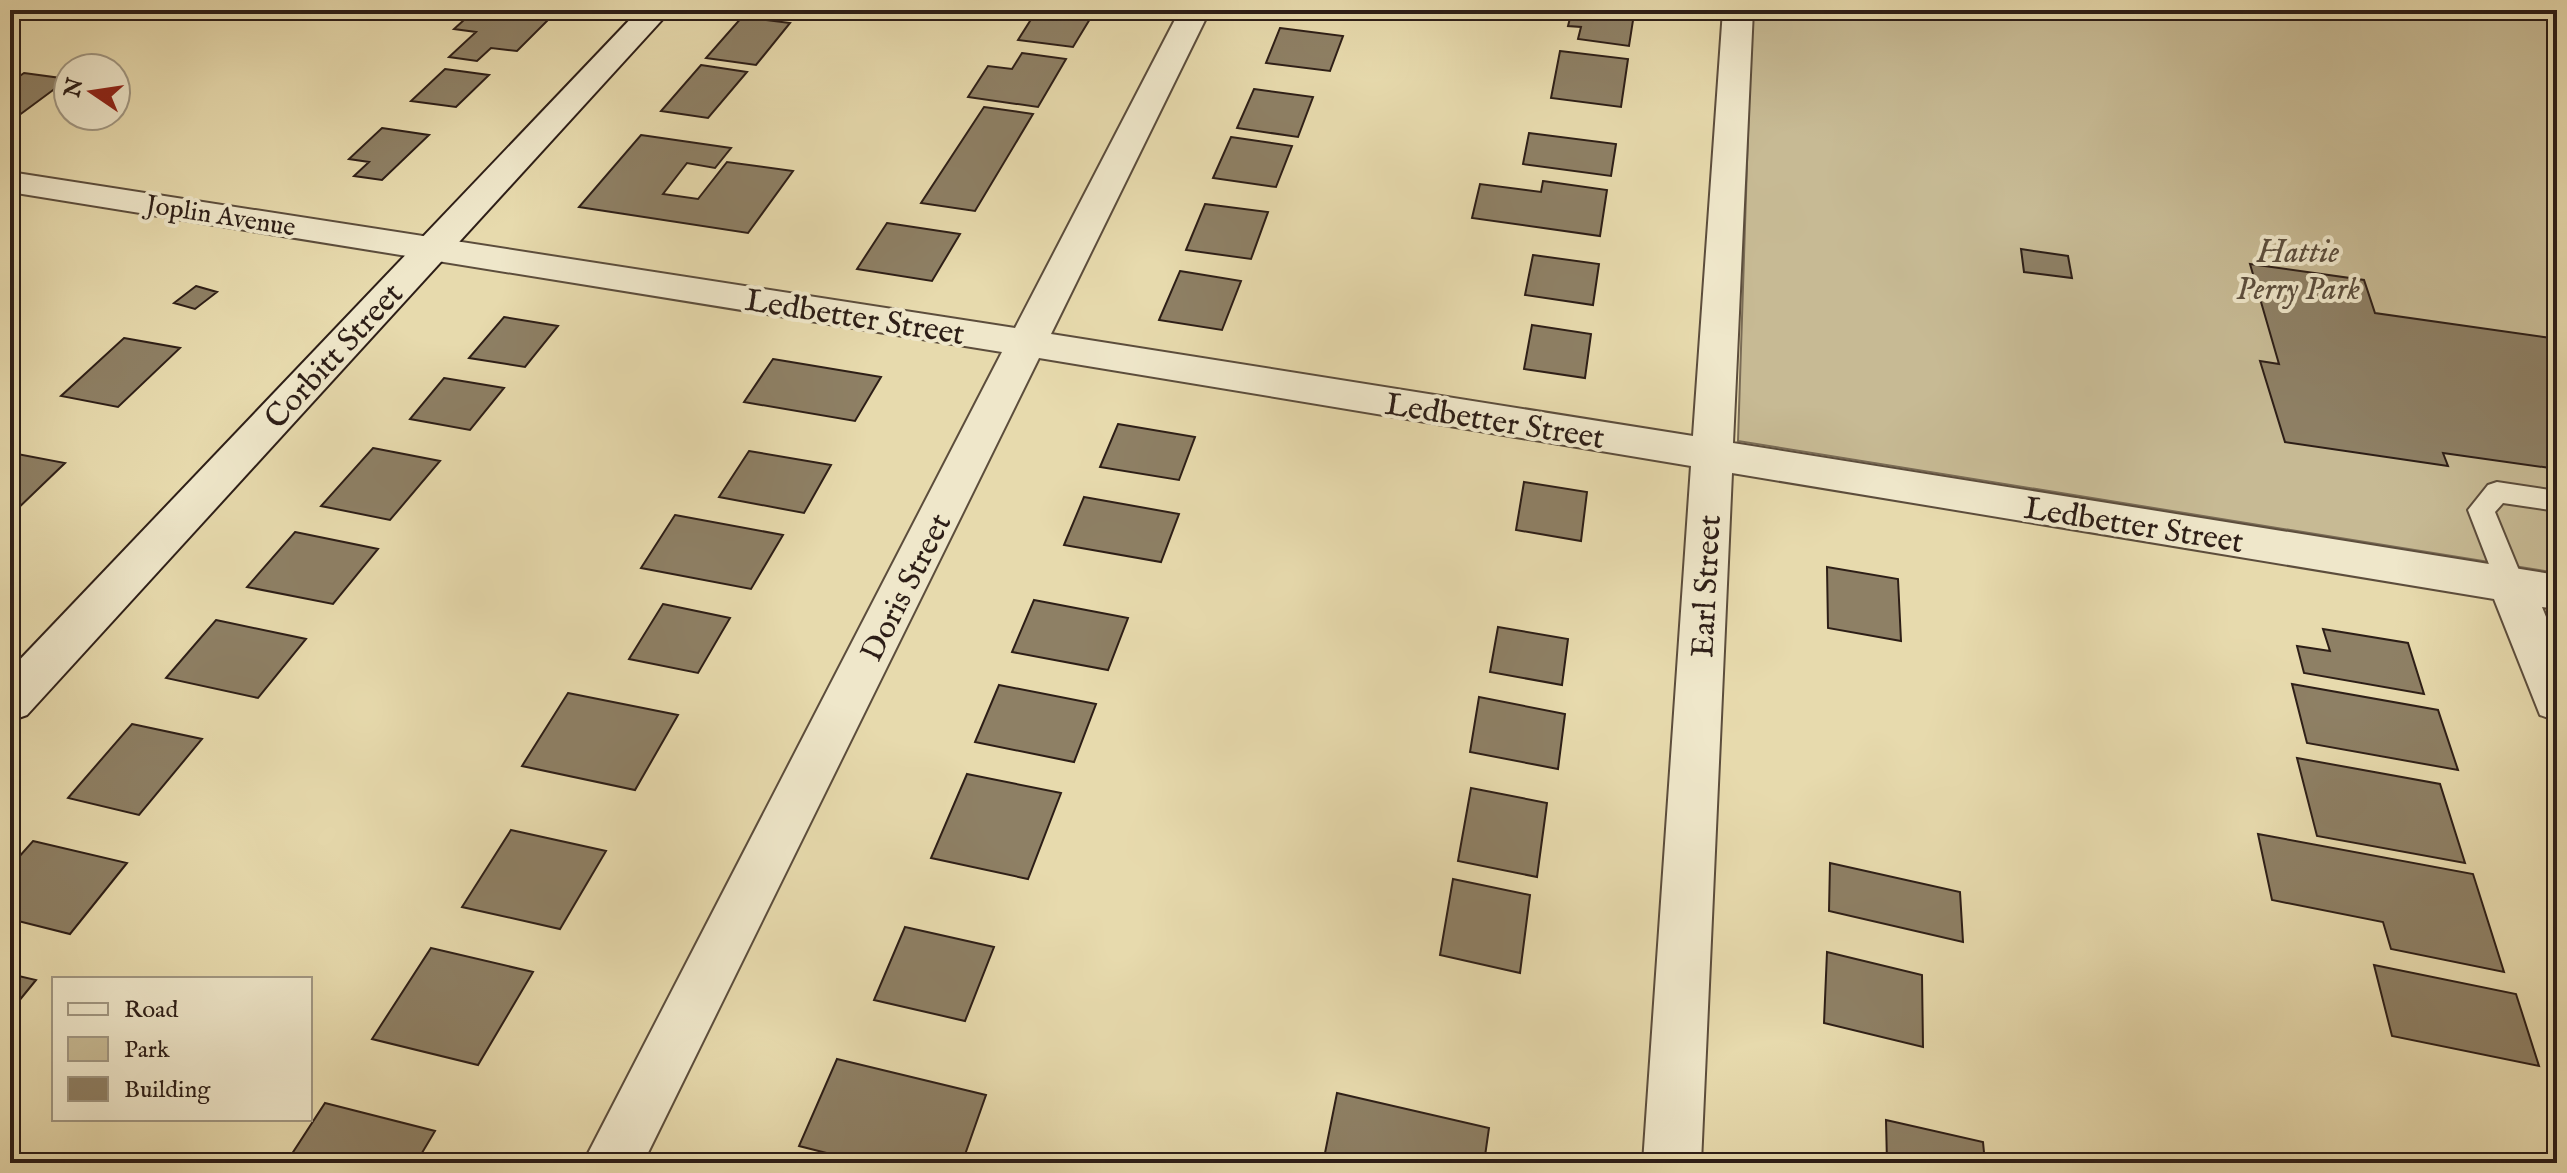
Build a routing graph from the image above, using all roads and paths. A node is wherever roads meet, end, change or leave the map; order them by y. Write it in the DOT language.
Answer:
graph roads {
  1 [pos="656,10"];
  2 [pos="1195,10"];
  3 [pos="1738,10"];
  4 [pos="10,182"];
  5 [pos="432,249"];
  6 [pos="1028,343"];
  7 [pos="1713,455"];
  8 [pos="2557,501"];
  9 [pos="2511,585"];
  10 [pos="2557,592"];
  11 [pos="10,701"];
  12 [pos="2557,701"];
  13 [pos="612,1163"];
  14 [pos="1672,1163"];
  1 -- 5 [label="street, Corbitt Street"];
  2 -- 6 [label="street, Doris Street"];
  3 -- 7 [label="street, Earl Street"];
  4 -- 5 [label="street, Joplin Avenue"];
  5 -- 6 [label="street, Ledbetter Street"];
  5 -- 11 [label="street, Corbitt Street"];
  6 -- 7 [label="street, Ledbetter Street"];
  6 -- 13 [label="street, Doris Street"];
  7 -- 9 [label="street, Ledbetter Street"];
  7 -- 14 [label="street, Earl Street"];
  8 -- 9 [label="lane"];
  9 -- 10 [label="street, Ledbetter Street"];
  9 -- 12 [label="street"];
}
